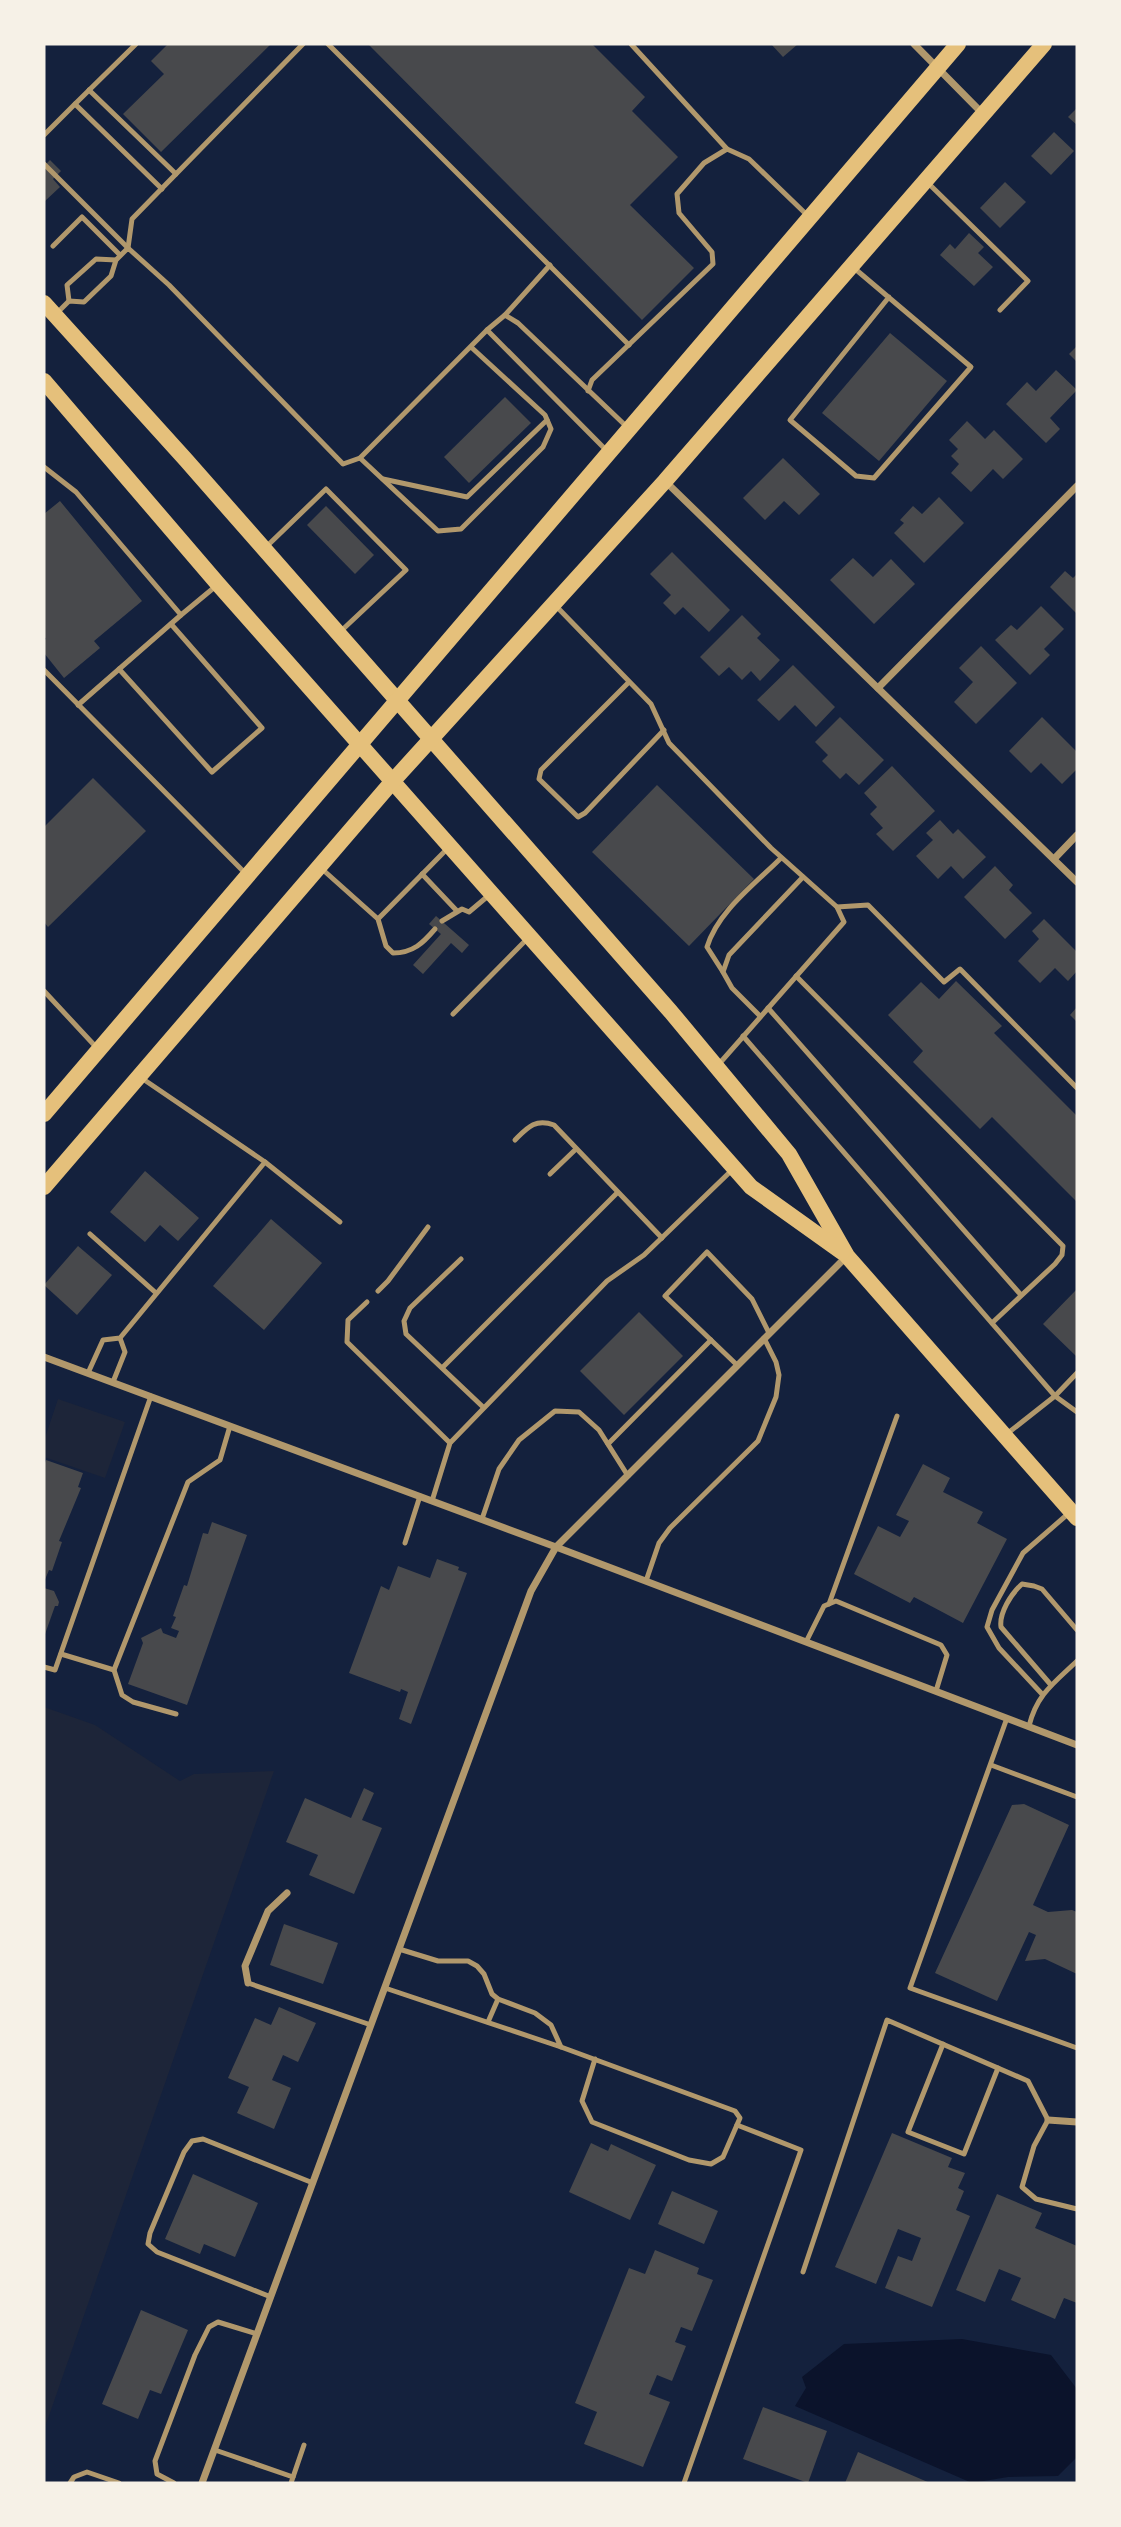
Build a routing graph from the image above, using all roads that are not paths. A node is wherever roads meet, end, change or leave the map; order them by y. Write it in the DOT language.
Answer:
graph roads {
  1 [pos="136,44"];
  2 [pos="303,44"];
  3 [pos="328,44"];
  4 [pos="631,44"];
  5 [pos="914,44"];
  6 [pos="958,44"];
  7 [pos="1044,44"];
  8 [pos="938,68"];
  9 [pos="89,90"];
  10 [pos="75,104"];
  11 [pos="983,114"];
  12 [pos="44,135"];
  13 [pos="727,149"];
  14 [pos="44,164"];
  15 [pos="176,174"];
  16 [pos="926,181"];
  17 [pos="162,188"];
  18 [pos="810,218"];
  19 [pos="53,246"];
  20 [pos="128,248"];
  21 [pos="118,258"];
  22 [pos="550,265"];
  23 [pos="852,266"];
  24 [pos="889,297"];
  25 [pos="69,301"];
  26 [pos="1000,310"];
  27 [pos="47,311"];
  28 [pos="505,315"];
  29 [pos="487,330"];
  30 [pos="629,345"];
  31 [pos="471,347"];
  32 [pos="44,381"];
  33 [pos="588,391"];
  34 [pos="547,421"];
  35 [pos="629,429"];
  36 [pos="609,453"];
  37 [pos="360,458"];
  38 [pos="44,467"];
  39 [pos="51,474"];
  40 [pos="380,478"];
  41 [pos="44,480"];
  42 [pos="665,481"];
  43 [pos="1077,486"];
  44 [pos="264,549"];
  45 [pos="218,584"];
  46 [pos="554,604"];
  47 [pos="181,615"];
  48 [pos="171,624"];
  49 [pos="339,633"];
  50 [pos="119,669"];
  51 [pos="45,674"];
  52 [pos="629,682"];
  53 [pos="878,688"];
  54 [pos="398,700"];
  55 [pos="78,705"];
  56 [pos="664,730"];
  57 [pos="431,738"];
  58 [pos="359,745"];
  59 [pos="392,782"];
  60 [pos="1077,835"];
  61 [pos="449,846"];
  62 [pos="781,858"];
  63 [pos="1054,859"];
  64 [pos="320,867"];
  65 [pos="422,874"];
  66 [pos="247,876"];
  67 [pos="803,877"];
  68 [pos="1077,882"];
  69 [pos="491,893"];
  70 [pos="837,907"];
  71 [pos="457,911"];
  72 [pos="378,919"];
  73 [pos="442,920"];
  74 [pos="435,929"];
  75 [pos="529,937"];
  76 [pos="723,972"];
  77 [pos="796,975"];
  78 [pos="44,991"];
  79 [pos="768,1007"];
  80 [pos="453,1014"];
  81 [pos="760,1016"];
  82 [pos="743,1036"];
  83 [pos="98,1050"];
  84 [pos="717,1066"];
  85 [pos="140,1077"];
  86 [pos="1077,1088"];
  87 [pos="44,1114"];
  88 [pos="515,1140"];
  89 [pos="576,1149"];
  90 [pos="265,1162"];
  91 [pos="735,1168"];
  92 [pos="550,1174"];
  93 [pos="44,1187"];
  94 [pos="617,1193"];
  95 [pos="340,1222"];
  96 [pos="428,1227"];
  97 [pos="90,1234"];
  98 [pos="662,1238"];
  99 [pos="847,1256"];
  100 [pos="461,1259"];
  101 [pos="378,1291"];
  102 [pos="156,1293"];
  103 [pos="1021,1295"];
  104 [pos="368,1301"];
  105 [pos="992,1323"];
  106 [pos="767,1336"];
  107 [pos="120,1338"];
  108 [pos="711,1340"];
  109 [pos="44,1357"];
  110 [pos="737,1365"];
  111 [pos="443,1367"];
  112 [pos="88,1373"];
  113 [pos="1077,1373"];
  114 [pos="113,1382"];
  115 [pos="151,1396"];
  116 [pos="1055,1396"];
  117 [pos="484,1407"];
  118 [pos="1077,1412"];
  119 [pos="897,1416"];
  120 [pos="230,1426"];
  121 [pos="1005,1435"];
  122 [pos="450,1443"];
  123 [pos="608,1444"];
  124 [pos="628,1476"];
  125 [pos="420,1496"];
  126 [pos="432,1501"];
  127 [pos="1074,1515"];
  128 [pos="482,1519"];
  129 [pos="405,1543"];
  130 [pos="556,1547"];
  131 [pos="646,1581"];
  132 [pos="829,1604"];
  133 [pos="1077,1630"];
  134 [pos="806,1642"];
  135 [pos="61,1654"];
  136 [pos="1077,1661"];
  137 [pos="44,1667"];
  138 [pos="114,1671"];
  139 [pos="1051,1685"];
  140 [pos="936,1691"];
  141 [pos="1042,1693"];
  142 [pos="176,1714"];
  143 [pos="1007,1718"];
  144 [pos="1029,1726"];
  145 [pos="1077,1745"];
  146 [pos="991,1765"];
  147 [pos="1077,1797"];
  148 [pos="287,1893"];
  149 [pos="399,1949"];
  150 [pos="248,1983"];
  151 [pos="385,1988"];
  152 [pos="498,1999"];
  153 [pos="488,2022"];
  154 [pos="371,2025"];
  155 [pos="943,2044"];
  156 [pos="561,2047"];
  157 [pos="1077,2049"];
  158 [pos="595,2059"];
  159 [pos="998,2068"];
  160 [pos="1048,2120"];
  161 [pos="1077,2122"];
  162 [pos="737,2125"];
  163 [pos="313,2183"];
  164 [pos="1077,2209"];
  165 [pos="803,2272"];
  166 [pos="271,2297"];
  167 [pos="257,2334"];
  168 [pos="304,2445"];
  169 [pos="215,2450"];
  170 [pos="292,2480"];
  171 [pos="70,2483"];
  172 [pos="119,2483"];
  173 [pos="174,2483"];
  174 [pos="202,2483"];
  175 [pos="684,2483"];
  1 -- 9 [label="lane"];
  2 -- 15 [label="lane"];
  3 -- 22 [label="lane"];
  4 -- 13 [label="lane"];
  5 -- 8 [label="street"];
  6 -- 8 [label="main road"];
  7 -- 11 [label="main road"];
  8 -- 11 [label="street"];
  8 -- 18 [label="main road"];
  9 -- 10 [label="lane"];
  9 -- 15 [label="lane"];
  10 -- 12 [label="lane"];
  10 -- 17 [label="lane"];
  11 -- 16 [label="main road"];
  13 -- 18 [label="lane"];
  13 -- 30 [label="lane"];
  14 -- 20 [label="lane"];
  15 -- 17 [label="lane"];
  16 -- 23 [label="main road"];
  16 -- 26 [label="lane"];
  17 -- 20 [label="lane"];
  18 -- 35 [label="main road"];
  19 -- 21 [label="lane"];
  20 -- 21 [label="lane"];
  20 -- 37 [label="lane"];
  21 -- 25 [label="lane"];
  21 -- 25 [label="lane"];
  22 -- 28 [label="lane"];
  22 -- 30 [label="lane"];
  23 -- 24 [label="lane"];
  23 -- 42 [label="main road"];
  24 -- 24 [label="lane"];
  25 -- 27 [label="lane"];
  27 -- 44 [label="main road"];
  28 -- 29 [label="lane"];
  28 -- 33 [label="lane"];
  29 -- 31 [label="lane"];
  29 -- 36 [label="lane"];
  30 -- 33 [label="lane"];
  31 -- 34 [label="lane"];
  31 -- 37 [label="lane"];
  32 -- 45 [label="main road"];
  33 -- 35 [label="lane"];
  34 -- 40 [label="lane"];
  34 -- 40 [label="lane"];
  35 -- 36 [label="main road"];
  36 -- 54 [label="main road"];
  37 -- 40 [label="lane"];
  38 -- 39 [label="lane"];
  39 -- 41 [label="lane"];
  39 -- 47 [label="lane"];
  42 -- 46 [label="main road"];
  42 -- 53 [label="street"];
  43 -- 53 [label="street"];
  44 -- 49 [label="main road"];
  44 -- 49 [label="lane"];
  45 -- 47 [label="lane"];
  45 -- 58 [label="main road"];
  46 -- 52 [label="lane"];
  46 -- 57 [label="main road"];
  47 -- 48 [label="lane"];
  48 -- 50 [label="lane"];
  48 -- 50 [label="lane"];
  49 -- 54 [label="main road"];
  50 -- 55 [label="lane"];
  51 -- 55 [label="lane"];
  52 -- 56 [label="lane"];
  52 -- 56 [label="lane"];
  53 -- 63 [label="street"];
  54 -- 57 [label="main road"];
  54 -- 58 [label="main road"];
  55 -- 66 [label="lane"];
  56 -- 62 [label="lane"];
  57 -- 59 [label="main road"];
  57 -- 84 [label="main road"];
  58 -- 59 [label="main road"];
  58 -- 66 [label="main road"];
  59 -- 61 [label="main road"];
  59 -- 64 [label="main road"];
  60 -- 63 [label="street"];
  61 -- 65 [label="lane"];
  61 -- 69 [label="main road"];
  62 -- 67 [label="lane"];
  62 -- 76 [label="lane"];
  63 -- 68 [label="street"];
  64 -- 72 [label="lane"];
  64 -- 85 [label="main road"];
  65 -- 71 [label="lane"];
  65 -- 72 [label="lane"];
  66 -- 83 [label="main road"];
  67 -- 70 [label="lane"];
  67 -- 76 [label="lane"];
  69 -- 71 [label="lane"];
  69 -- 75 [label="main road"];
  70 -- 77 [label="lane"];
  70 -- 86 [label="lane"];
  71 -- 73 [label="lane"];
  72 -- 74 [label="lane"];
  75 -- 80 [label="lane"];
  75 -- 91 [label="main road"];
  76 -- 81 [label="lane"];
  77 -- 79 [label="lane"];
  77 -- 103 [label="lane"];
  78 -- 83 [label="lane"];
  79 -- 81 [label="lane"];
  79 -- 103 [label="lane"];
  81 -- 82 [label="lane"];
  82 -- 84 [label="lane"];
  82 -- 105 [label="lane"];
  83 -- 87 [label="main road"];
  84 -- 99 [label="main road"];
  85 -- 90 [label="lane"];
  85 -- 93 [label="main road"];
  88 -- 89 [label="lane"];
  89 -- 92 [label="lane"];
  89 -- 94 [label="lane"];
  90 -- 95 [label="lane"];
  90 -- 102 [label="lane"];
  91 -- 98 [label="lane"];
  91 -- 99 [label="main road"];
  94 -- 98 [label="lane"];
  94 -- 111 [label="lane"];
  96 -- 101 [label="lane"];
  97 -- 102 [label="lane"];
  98 -- 117 [label="lane"];
  99 -- 106 [label="street"];
  99 -- 121 [label="main road"];
  100 -- 111 [label="lane"];
  102 -- 107 [label="lane"];
  103 -- 105 [label="lane"];
  104 -- 122 [label="lane"];
  105 -- 116 [label="lane"];
  106 -- 108 [label="lane"];
  106 -- 110 [label="street"];
  106 -- 131 [label="lane"];
  107 -- 112 [label="lane"];
  107 -- 114 [label="lane"];
  108 -- 110 [label="lane"];
  108 -- 123 [label="lane"];
  109 -- 112 [label="street"];
  110 -- 124 [label="street"];
  111 -- 117 [label="lane"];
  112 -- 114 [label="street"];
  113 -- 116 [label="lane"];
  114 -- 115 [label="street"];
  115 -- 120 [label="street"];
  115 -- 135 [label="lane"];
  116 -- 118 [label="lane"];
  116 -- 121 [label="lane"];
  117 -- 122 [label="lane"];
  119 -- 132 [label="lane"];
  120 -- 125 [label="street"];
  120 -- 138 [label="lane"];
  121 -- 127 [label="main road"];
  122 -- 126 [label="lane"];
  123 -- 124 [label="lane"];
  123 -- 128 [label="lane"];
  124 -- 130 [label="street"];
  125 -- 126 [label="street"];
  125 -- 129 [label="lane"];
  126 -- 128 [label="street"];
  127 -- 141 [label="lane"];
  128 -- 130 [label="street"];
  130 -- 131 [label="street"];
  130 -- 149 [label="street"];
  131 -- 134 [label="street"];
  132 -- 134 [label="lane"];
  132 -- 140 [label="lane"];
  133 -- 139 [label="lane"];
  134 -- 140 [label="street"];
  135 -- 137 [label="lane"];
  135 -- 138 [label="lane"];
  136 -- 139 [label="lane"];
  138 -- 142 [label="lane"];
  139 -- 141 [label="lane"];
  140 -- 143 [label="street"];
  141 -- 144 [label="lane"];
  143 -- 144 [label="street"];
  143 -- 146 [label="lane"];
  144 -- 145 [label="street"];
  146 -- 147 [label="lane"];
  146 -- 157 [label="lane"];
  148 -- 150 [label="street"];
  149 -- 151 [label="street"];
  149 -- 152 [label="lane"];
  150 -- 154 [label="lane"];
  151 -- 153 [label="lane"];
  151 -- 154 [label="street"];
  152 -- 153 [label="lane"];
  152 -- 156 [label="lane"];
  153 -- 156 [label="lane"];
  154 -- 163 [label="street"];
  155 -- 159 [label="lane"];
  155 -- 159 [label="lane"];
  155 -- 165 [label="lane"];
  156 -- 158 [label="lane"];
  158 -- 162 [label="lane"];
  158 -- 162 [label="lane"];
  159 -- 160 [label="lane"];
  160 -- 161 [label="street"];
  160 -- 164 [label="lane"];
  162 -- 175 [label="lane"];
  163 -- 166 [label="street"];
  163 -- 166 [label="lane"];
  166 -- 167 [label="street"];
  167 -- 169 [label="street"];
  167 -- 173 [label="lane"];
  168 -- 170 [label="lane"];
  169 -- 170 [label="lane"];
  169 -- 174 [label="street"];
  171 -- 172 [label="lane"];
}
